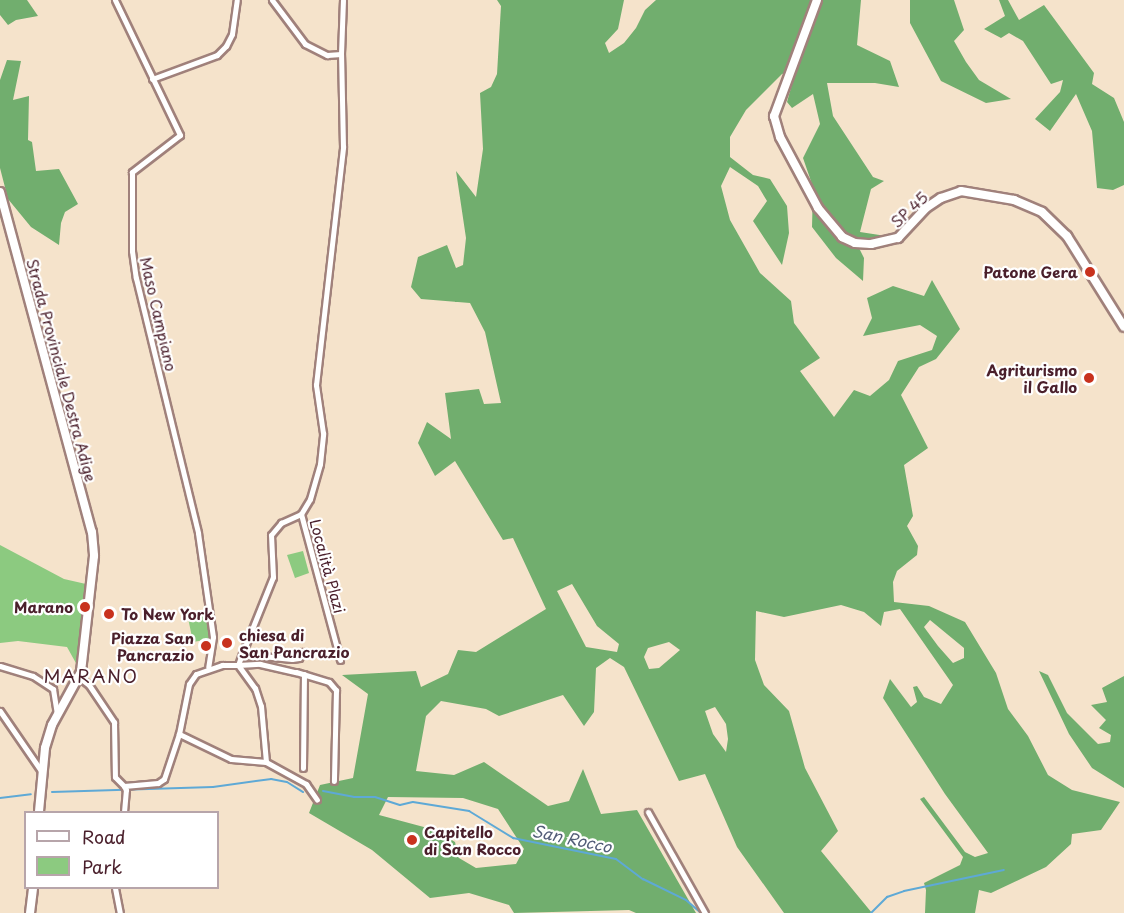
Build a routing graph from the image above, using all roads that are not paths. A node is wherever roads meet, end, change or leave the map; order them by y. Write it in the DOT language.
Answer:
graph roads {
  1 [pos="115,0"];
  2 [pos="237,0"];
  3 [pos="272,0"];
  4 [pos="343,0"];
  5 [pos="817,0"];
  6 [pos="341,54"];
  7 [pos="152,79"];
  8 [pos="0,192"];
  9 [pos="1124,327"];
  10 [pos="301,514"];
  11 [pos="302,652"];
  12 [pos="242,654"];
  13 [pos="340,660"];
  14 [pos="238,665"];
  15 [pos="0,666"];
  16 [pos="208,667"];
  17 [pos="304,674"];
  18 [pos="80,678"];
  19 [pos="0,711"];
  20 [pos="57,713"];
  21 [pos="179,734"];
  22 [pos="266,762"];
  23 [pos="303,768"];
  24 [pos="42,773"];
  25 [pos="334,781"];
  26 [pos="126,791"];
  27 [pos="317,800"];
  28 [pos="39,811"];
  29 [pos="124,811"];
  30 [pos="648,812"];
  31 [pos="33,889"];
  32 [pos="115,889"];
  33 [pos="30,913"];
  34 [pos="120,913"];
  35 [pos="705,913"];
  1 -- 7 [label="street, Maso Campiano"];
  2 -- 7 [label="street"];
  3 -- 6 [label="street"];
  4 -- 6 [label="street"];
  5 -- 9 [label="main road, SP 45"];
  6 -- 10 [label="street"];
  7 -- 16 [label="street, Maso Campiano"];
  8 -- 18 [label="main road, Strada Provinciale Destra Adige"];
  10 -- 12 [label="street"];
  10 -- 13 [label="street, Località Plazi"];
  11 -- 12 [label="street"];
  12 -- 14 [label="street"];
  14 -- 16 [label="street"];
  14 -- 17 [label="street"];
  14 -- 22 [label="street"];
  15 -- 20 [label="street"];
  16 -- 21 [label="street"];
  17 -- 23 [label="street"];
  17 -- 25 [label="street"];
  18 -- 20 [label="main road"];
  18 -- 26 [label="street"];
  19 -- 24 [label="street"];
  20 -- 24 [label="main road"];
  21 -- 22 [label="street"];
  21 -- 26 [label="street"];
  22 -- 27 [label="street"];
  24 -- 28 [label="main road"];
  26 -- 29 [label="street"];
  30 -- 35 [label="street"];
  31 -- 33 [label="main road"];
  32 -- 34 [label="street"];
}
